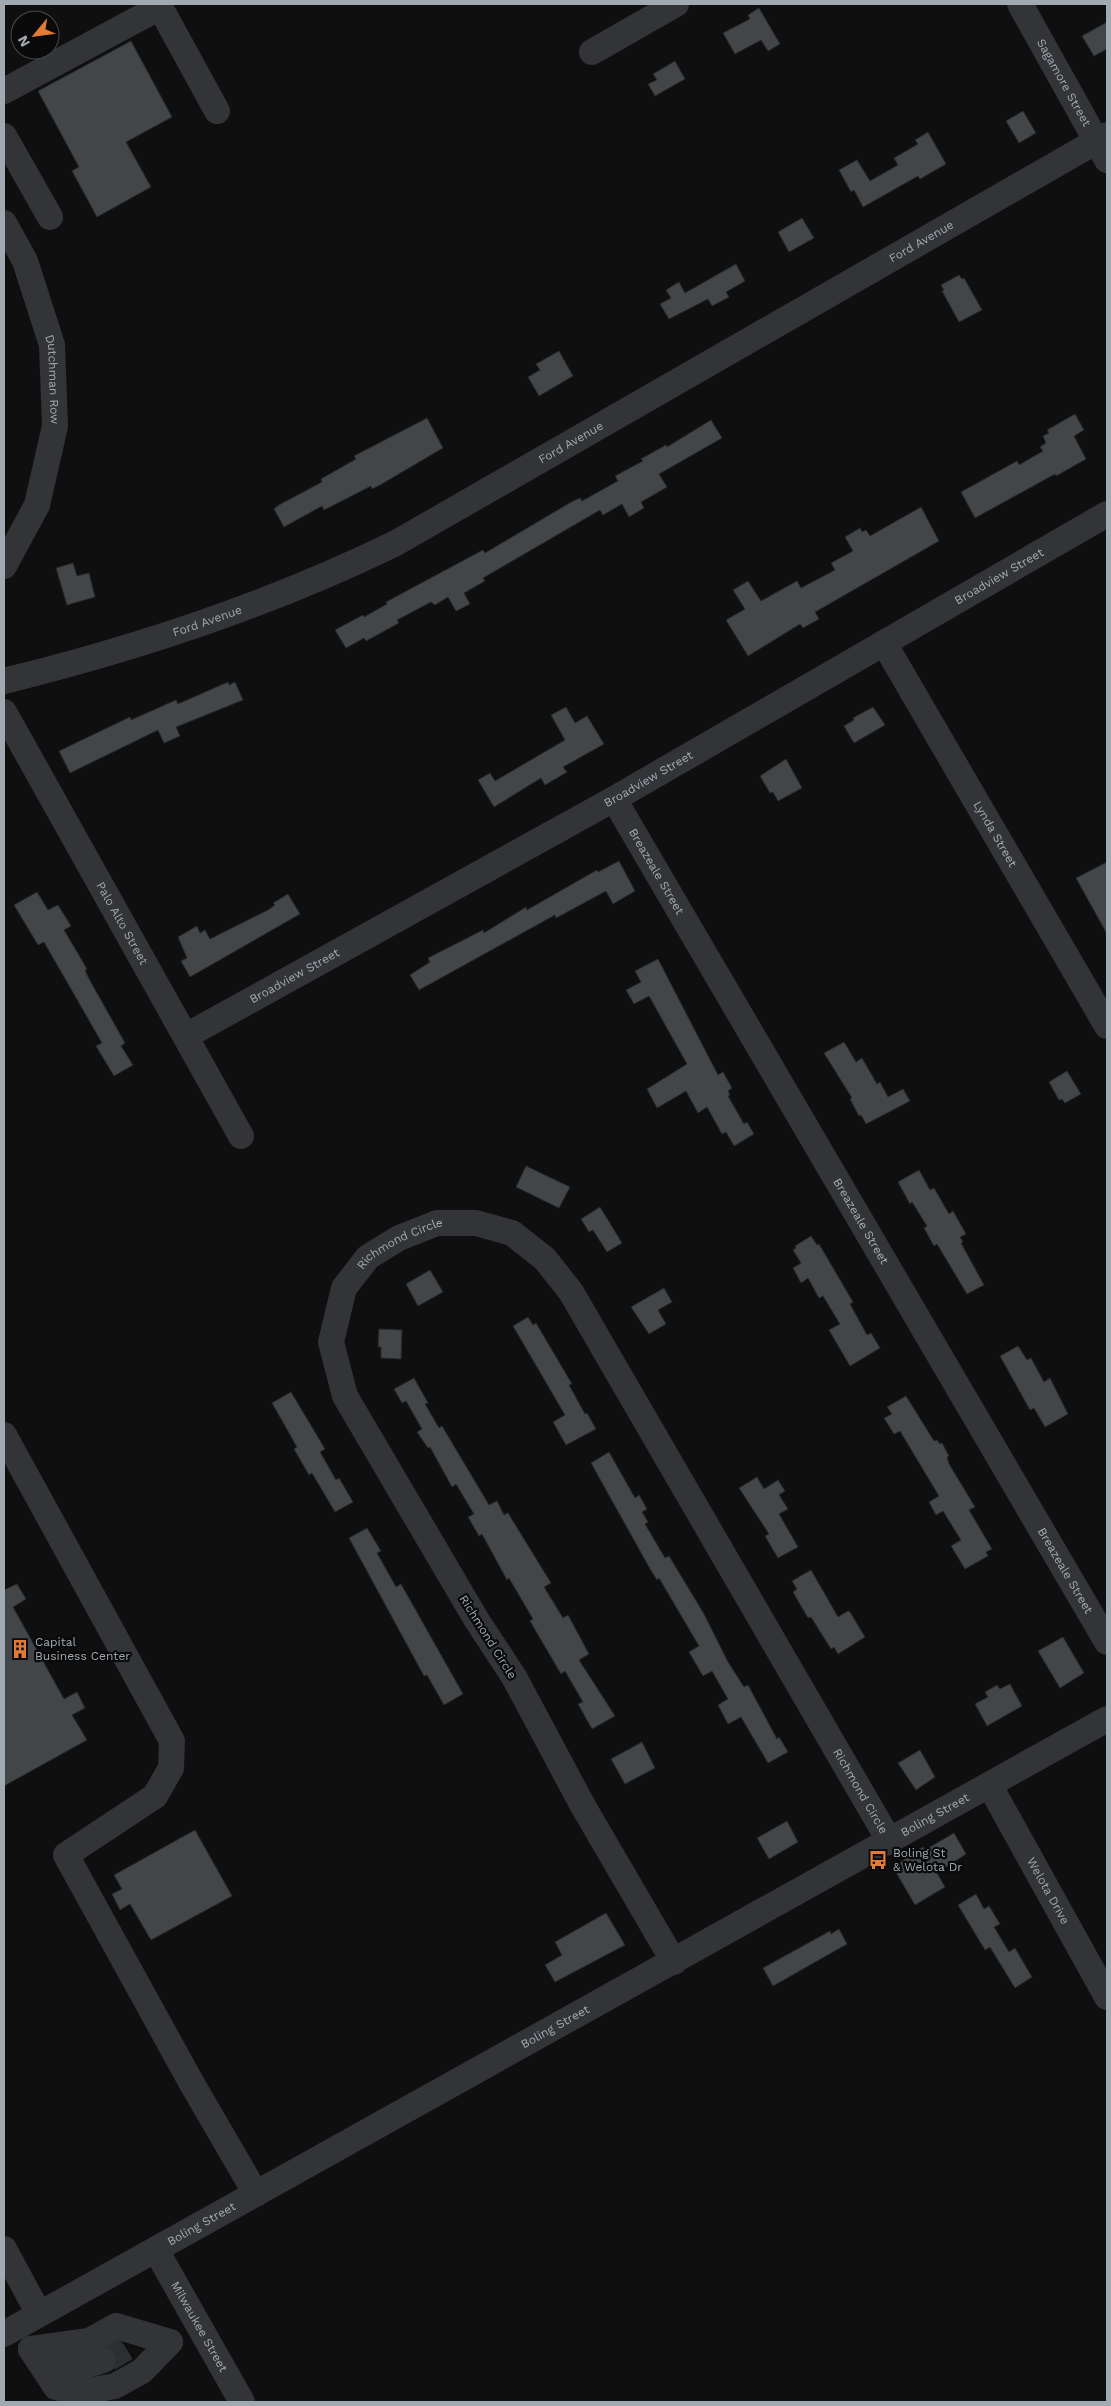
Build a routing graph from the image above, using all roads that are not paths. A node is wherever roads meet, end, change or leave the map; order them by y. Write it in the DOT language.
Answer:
graph roads {
  1 [pos="1020,4"];
  2 [pos="664,7"];
  3 [pos="592,52"];
  4 [pos="4,91"];
  5 [pos="217,111"];
  6 [pos="5,139"];
  7 [pos="1104,145"];
  8 [pos="50,217"];
  9 [pos="4,223"];
  10 [pos="1107,514"];
  11 [pos="4,566"];
  12 [pos="884,643"];
  13 [pos="4,681"];
  14 [pos="4,712"];
  15 [pos="614,799"];
  16 [pos="1107,1026"];
  17 [pos="186,1036"];
  18 [pos="241,1136"];
  19 [pos="4,1435"];
  20 [pos="1107,1642"];
  21 [pos="1107,1719"];
  22 [pos="990,1786"];
  23 [pos="890,1842"];
  24 [pos="674,1962"];
  25 [pos="1107,1997"];
  26 [pos="256,2194"];
  27 [pos="4,2250"];
  28 [pos="156,2250"];
  29 [pos="39,2314"];
  30 [pos="200,2327"];
  31 [pos="10,2331"];
  32 [pos="170,2342"];
  33 [pos="31,2349"];
  34 [pos="242,2402"];
  1 -- 7 [label="street, Sagamore Street"];
  2 -- 3 [label="street"];
  4 -- 5 [label="street"];
  6 -- 8 [label="street"];
  7 -- 13 [label="street, Ford Avenue"];
  9 -- 11 [label="street, Dutchman Row"];
  10 -- 12 [label="street, Broadview Street"];
  12 -- 15 [label="street, Broadview Street"];
  12 -- 16 [label="street, Lynda Street"];
  14 -- 17 [label="street, Palo Alto Street"];
  15 -- 17 [label="street, Broadview Street"];
  15 -- 20 [label="street, Breazeale Street"];
  17 -- 18 [label="street, Palo Alto Street"];
  19 -- 26 [label="street"];
  21 -- 22 [label="street, Boling Street"];
  22 -- 23 [label="street, Boling Street"];
  22 -- 25 [label="street, Welota Drive"];
  23 -- 24 [label="street, Boling Street"];
  23 -- 24 [label="street, Richmond Circle"];
  24 -- 26 [label="street, Boling Street"];
  26 -- 28 [label="street, Boling Street"];
  27 -- 29 [label="street"];
  28 -- 29 [label="street, Boling Street"];
  28 -- 30 [label="street, Milwaukee Street"];
  29 -- 31 [label="street, Boling Street"];
  30 -- 32 [label="street"];
  30 -- 34 [label="street, Milwaukee Street"];
  31 -- 33 [label="street"];
  32 -- 33 [label="street"];
  32 -- 33 [label="street"];
  32 -- 33 [label="street"];
}
